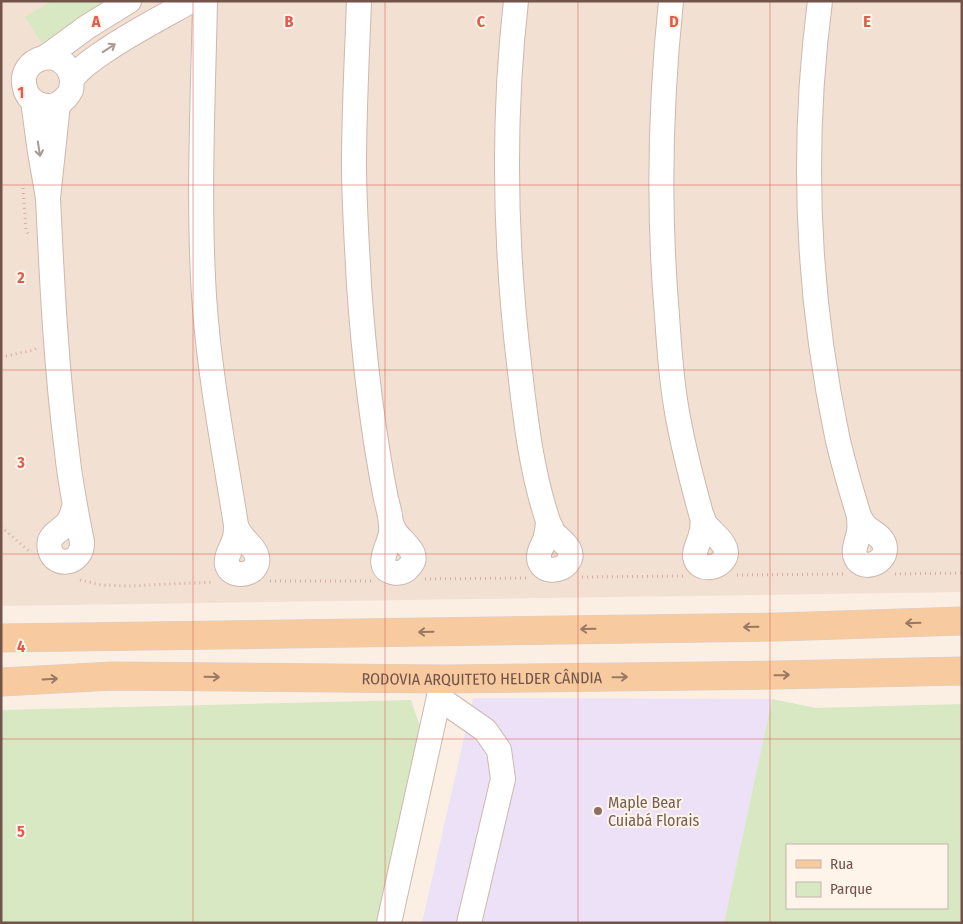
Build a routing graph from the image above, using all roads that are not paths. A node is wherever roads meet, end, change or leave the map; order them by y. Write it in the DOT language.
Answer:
graph roads {
  1 [pos="129,1"];
  2 [pos="191,1"];
  3 [pos="205,1"];
  4 [pos="359,1"];
  5 [pos="516,1"];
  6 [pos="671,1"];
  7 [pos="820,1"];
  8 [pos="46,57"];
  9 [pos="72,79"];
  10 [pos="33,101"];
  11 [pos="58,104"];
  12 [pos="48,198"];
  13 [pos="75,504"];
  14 [pos="859,516"];
  15 [pos="703,518"];
  16 [pos="548,521"];
  17 [pos="391,523"];
  18 [pos="236,525"];
  19 [pos="962,621"];
  20 [pos="1,638"];
  21 [pos="962,671"];
  22 [pos="1,682"];
  23 [pos="441,688"];
  24 [pos="389,923"];
  25 [pos="469,923"];
  1 -- 8 [label="lane"];
  9 -- 2 [label="lane, one-way"];
  3 -- 18 [label="lane"];
  4 -- 17 [label="lane"];
  5 -- 16 [label="lane"];
  6 -- 15 [label="lane"];
  7 -- 14 [label="lane"];
  8 -- 9 [label="lane"];
  8 -- 10 [label="lane"];
  9 -- 11 [label="lane"];
  10 -- 11 [label="lane"];
  10 -- 12 [label="lane, one-way"];
  11 -- 12 [label="lane"];
  12 -- 13 [label="lane"];
  19 -- 20 [label="main road, one-way"];
  23 -- 21 [label="main road, RODOVIA ARQUITETO HELDER CÂNDIA, one-way"];
  22 -- 23 [label="main road, RODOVIA ARQUITETO HELDER CÂNDIA, one-way"];
  23 -- 24 [label="lane"];
  23 -- 25 [label="lane"];
}
